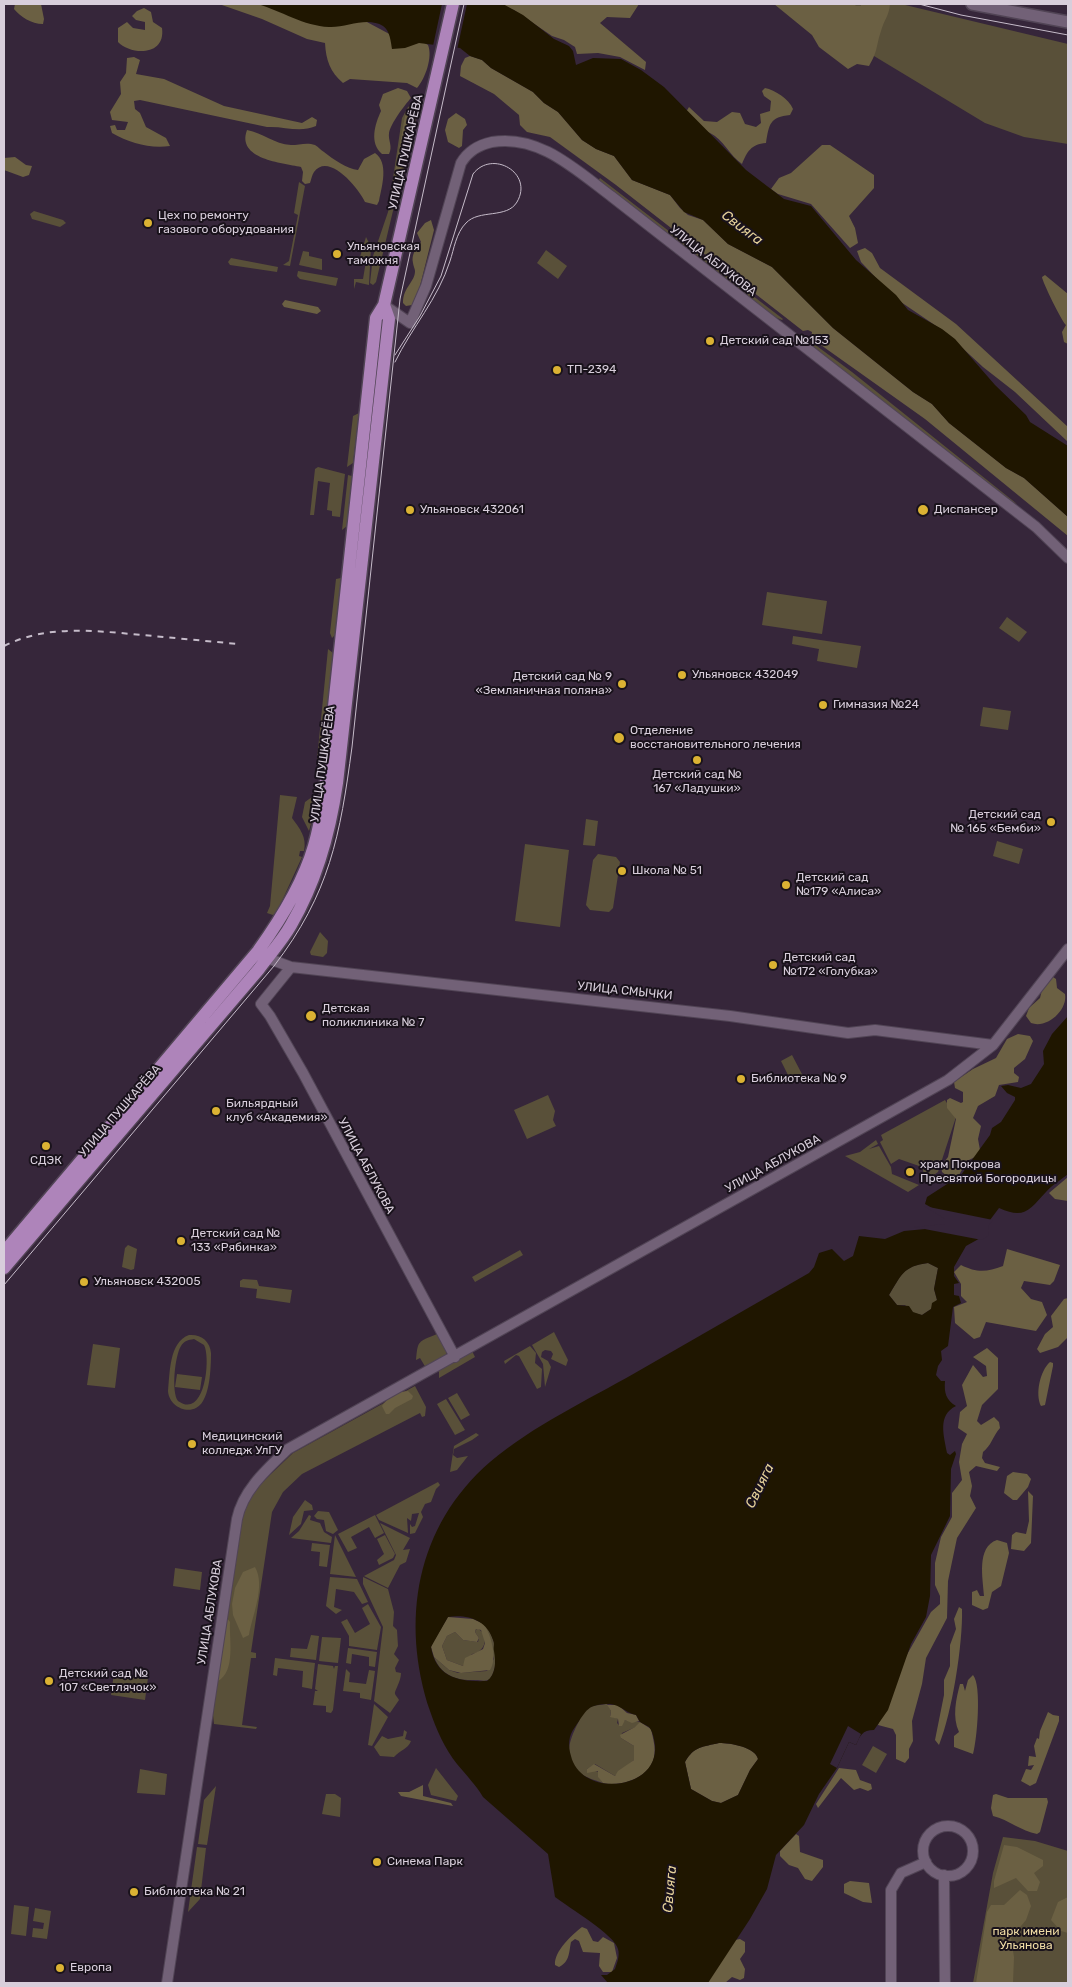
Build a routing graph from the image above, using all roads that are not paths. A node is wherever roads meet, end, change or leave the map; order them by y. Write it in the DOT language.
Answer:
graph roads {
  1 [pos="453,4"];
  2 [pos="972,4"];
  3 [pos="1068,22"];
  4 [pos="384,305"];
  5 [pos="1068,558"];
  6 [pos="1068,949"];
  7 [pos="262,955"];
  8 [pos="290,967"];
  9 [pos="993,1045"];
  10 [pos="4,1252"];
  11 [pos="4,1268"];
  12 [pos="455,1357"];
  13 [pos="926,1862"];
  14 [pos="944,1875"];
  15 [pos="167,1983"];
  16 [pos="891,1983"];
  17 [pos="945,1983"];
  1 -- 4 [label="main road, УЛИЦА ПУШКАРЁВА"];
  2 -- 3 [label="main road"];
  4 -- 5 [label="street, УЛИЦА АБЛУКОВА"];
  4 -- 7 [label="main road, УЛИЦА ПУШКАРЁВА"];
  6 -- 9 [label="street, УЛИЦА АБЛУКОВА"];
  7 -- 8 [label="street, УЛИЦА СМЫЧКИ"];
  7 -- 10 [label="main road, УЛИЦА ПУШКАРЁВА"];
  7 -- 11 [label="main road, УЛИЦА ПУШКАРЁВА"];
  8 -- 9 [label="street, УЛИЦА СМЫЧКИ"];
  8 -- 12 [label="street, УЛИЦА АБЛУКОВА"];
  9 -- 12 [label="street, УЛИЦА АБЛУКОВА"];
  12 -- 15 [label="street, УЛИЦА АБЛУКОВА"];
  13 -- 14 [label="street"];
  13 -- 14 [label="street"];
  13 -- 16 [label="street"];
  14 -- 17 [label="street"];
}
